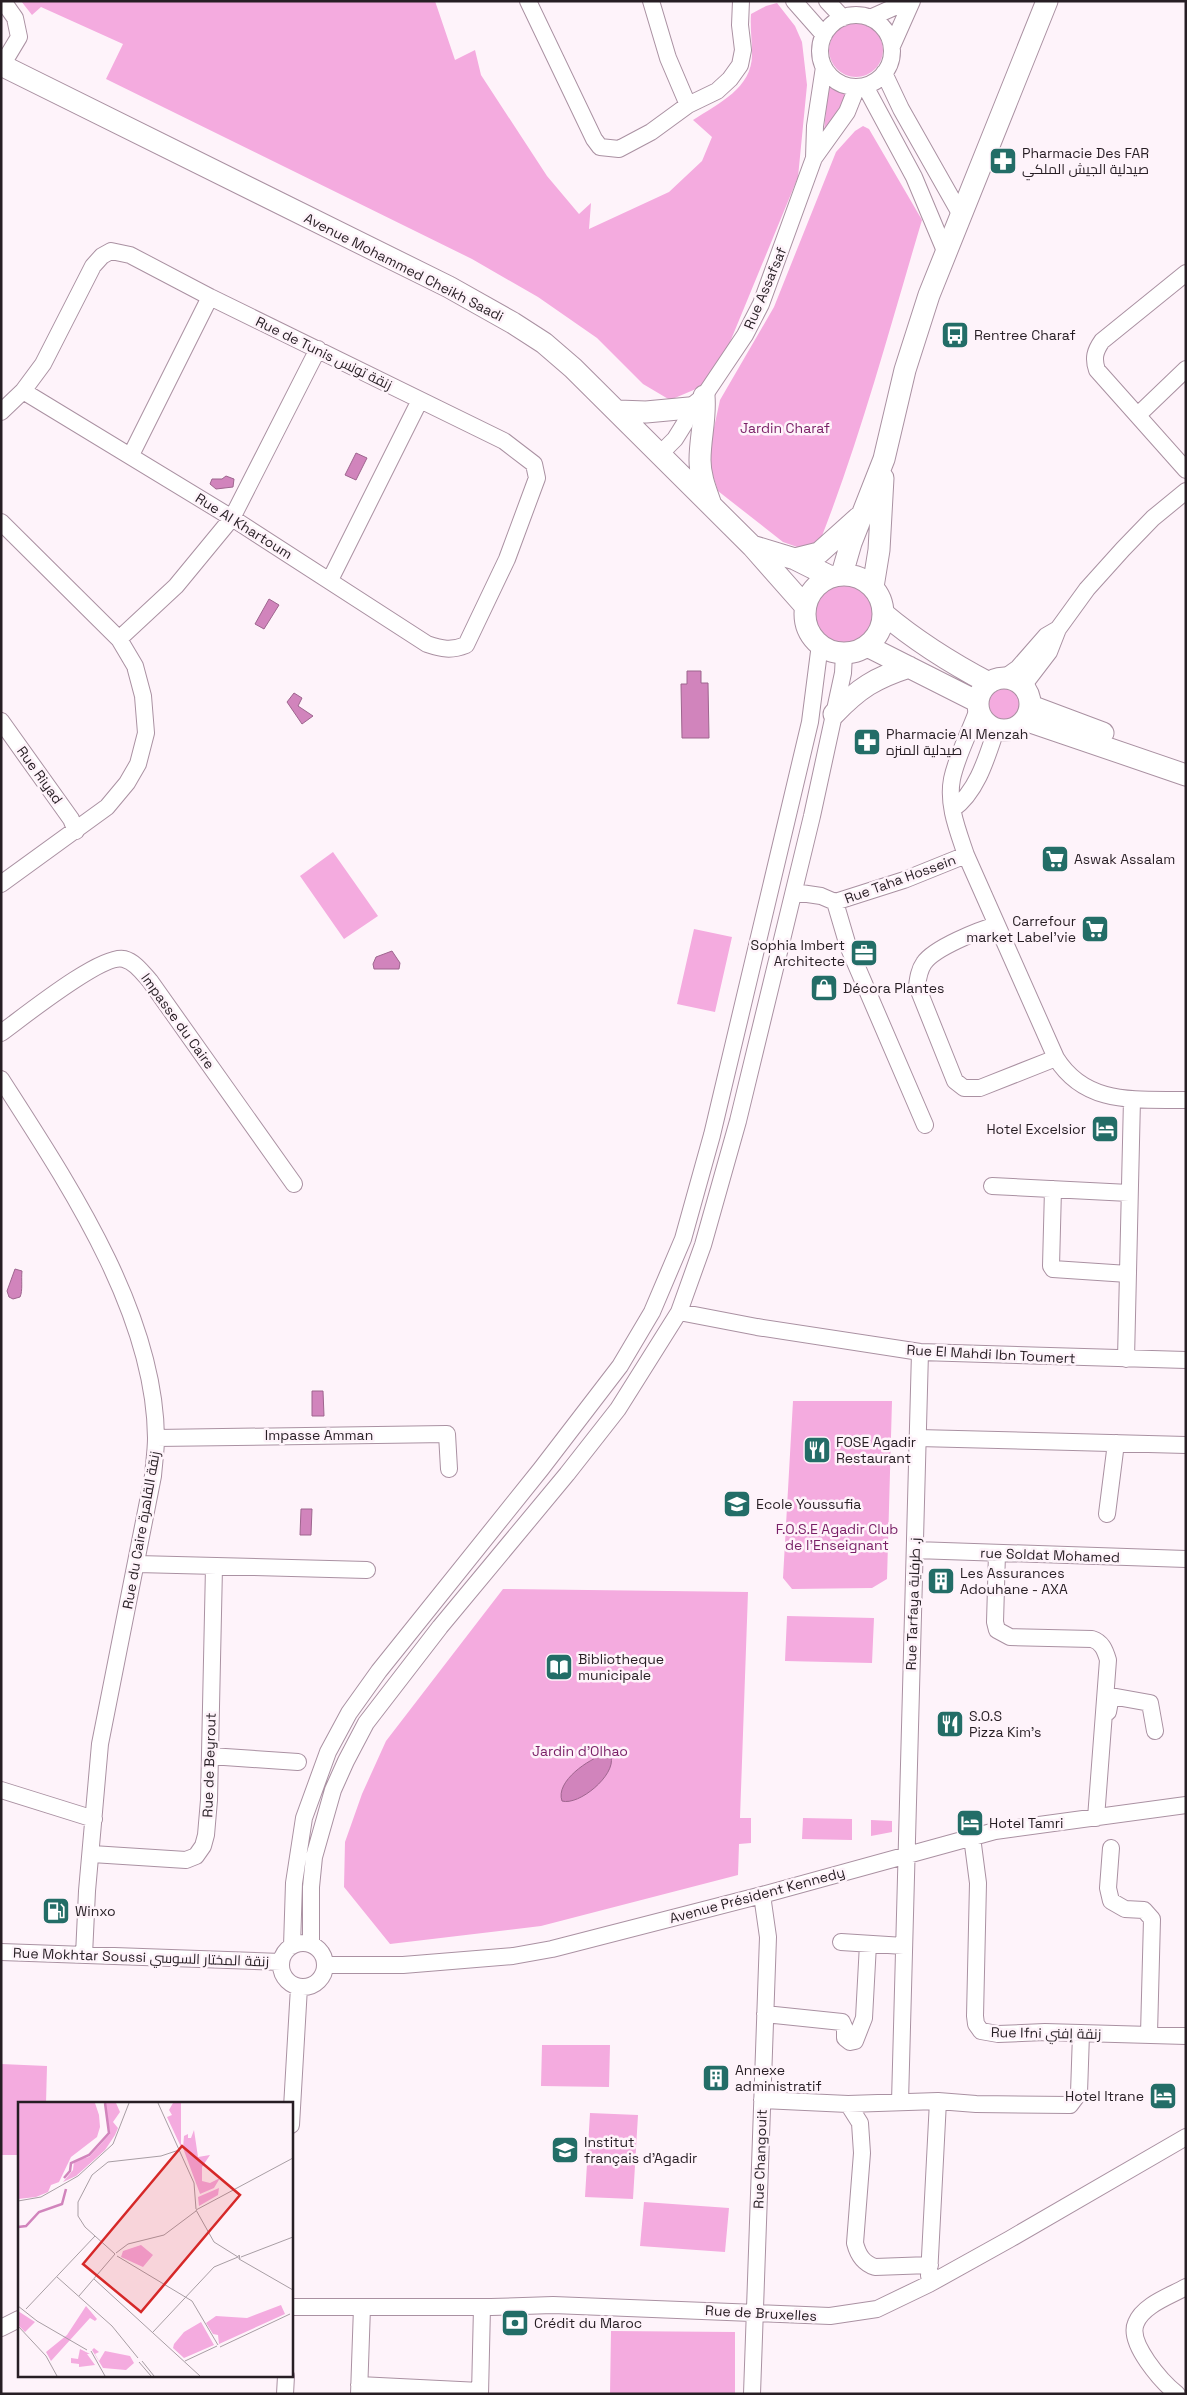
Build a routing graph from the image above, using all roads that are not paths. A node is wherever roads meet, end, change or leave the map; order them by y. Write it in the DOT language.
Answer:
graph roads {
  1 [pos="3,1"];
  2 [pos="528,1"];
  3 [pos="651,1"];
  4 [pos="741,1"];
  5 [pos="794,1"];
  6 [pos="827,1"];
  7 [pos="910,1"];
  8 [pos="1047,1"];
  9 [pos="843,18"];
  10 [pos="870,18"];
  11 [pos="824,35"];
  12 [pos="892,46"];
  13 [pos="2,66"];
  14 [pos="824,67"];
  15 [pos="884,73"];
  16 [pos="861,86"];
  17 [pos="688,105"];
  18 [pos="814,158"];
  19 [pos="961,215"];
  20 [pos="945,251"];
  21 [pos="1186,273"];
  22 [pos="210,297"];
  23 [pos="318,348"];
  24 [pos="1186,369"];
  25 [pos="23,391"];
  26 [pos="420,400"];
  27 [pos="696,402"];
  28 [pos="618,411"];
  29 [pos="1,412"];
  30 [pos="1138,415"];
  31 [pos="660,454"];
  32 [pos="131,456"];
  33 [pos="884,459"];
  34 [pos="1186,470"];
  35 [pos="1186,491"];
  36 [pos="712,507"];
  37 [pos="862,515"];
  38 [pos="232,518"];
  39 [pos="1,522"];
  40 [pos="752,546"];
  41 [pos="795,559"];
  42 [pos="836,576"];
  43 [pos="330,580"];
  44 [pos="874,587"];
  45 [pos="805,606"];
  46 [pos="884,614"];
  47 [pos="119,639"];
  48 [pos="820,644"];
  49 [pos="466,645"];
  50 [pos="867,646"];
  51 [pos="844,654"];
  52 [pos="909,667"];
  53 [pos="1005,682"];
  54 [pos="978,706"];
  55 [pos="1028,713"];
  56 [pos="834,714"];
  57 [pos="1,721"];
  58 [pos="996,730"];
  59 [pos="1186,760"];
  60 [pos="1186,774"];
  61 [pos="953,809"];
  62 [pos="76,831"];
  63 [pos="966,855"];
  64 [pos="1,884"];
  65 [pos="794,892"];
  66 [pos="835,902"];
  67 [pos="998,925"];
  68 [pos="1,1033"];
  69 [pos="1056,1058"];
  70 [pos="1,1079"];
  71 [pos="1132,1098"];
  72 [pos="1186,1100"];
  73 [pos="925,1125"];
  74 [pos="294,1184"];
  75 [pos="992,1186"];
  76 [pos="1054,1189"];
  77 [pos="1130,1192"];
  78 [pos="1128,1274"];
  79 [pos="679,1312"];
  80 [pos="920,1352"];
  81 [pos="1126,1359"];
  82 [pos="1186,1360"];
  83 [pos="156,1438"];
  84 [pos="918,1438"];
  85 [pos="1116,1443"];
  86 [pos="1186,1445"];
  87 [pos="449,1469"];
  88 [pos="1107,1514"];
  89 [pos="915,1550"];
  90 [pos="997,1553"];
  91 [pos="1186,1559"];
  92 [pos="137,1564"];
  93 [pos="214,1567"];
  94 [pos="367,1570"];
  95 [pos="1155,1731"];
  96 [pos="210,1756"];
  97 [pos="298,1762"];
  98 [pos="1,1790"];
  99 [pos="1186,1805"];
  100 [pos="1100,1817"];
  101 [pos="94,1819"];
  102 [pos="972,1838"];
  103 [pos="1111,1848"];
  104 [pos="92,1854"];
  105 [pos="906,1854"];
  106 [pos="762,1895"];
  107 [pos="841,1942"];
  108 [pos="311,1944"];
  109 [pos="868,1944"];
  110 [pos="292,1946"];
  111 [pos="904,1946"];
  112 [pos="1,1952"];
  113 [pos="84,1955"];
  114 [pos="281,1962"];
  115 [pos="326,1965"];
  116 [pos="299,1987"];
  117 [pos="765,2014"];
  118 [pos="1081,2034"];
  119 [pos="1149,2034"];
  120 [pos="1186,2036"];
  121 [pos="762,2100"];
  122 [pos="938,2101"];
  123 [pos="900,2102"];
  124 [pos="848,2104"];
  125 [pos="292,2108"];
  126 [pos="1186,2137"];
  127 [pos="930,2265"];
  128 [pos="929,2284"];
  129 [pos="1186,2287"];
  130 [pos="292,2307"];
  131 [pos="362,2307"];
  132 [pos="482,2307"];
  133 [pos="754,2312"];
  134 [pos="18,2320"];
  135 [pos="1,2328"];
  136 [pos="286,2378"];
  137 [pos="359,2390"];
  138 [pos="480,2392"];
  139 [pos="285,2394"];
  140 [pos="752,2394"];
  141 [pos="1177,2394"];
  1 -- 13 [label="street"];
  2 -- 17 [label="street"];
  3 -- 17 [label="street"];
  4 -- 17 [label="street"];
  5 -- 11 [label="street"];
  6 -- 9 [label="street"];
  7 -- 10 [label="street"];
  7 -- 12 [label="street"];
  8 -- 19 [label="main road"];
  9 -- 10 [label="street"];
  9 -- 11 [label="street"];
  10 -- 12 [label="street"];
  11 -- 14 [label="street"];
  12 -- 15 [label="street"];
  13 -- 28 [label="main road, Avenue Mohammed Cheikh Saadi"];
  14 -- 16 [label="street"];
  14 -- 18 [label="street, Rue Assafsaf"];
  15 -- 16 [label="street"];
  15 -- 19 [label="street"];
  16 -- 18 [label="street, Rue Assafsaf"];
  16 -- 20 [label="street"];
  18 -- 27 [label="street, Rue Assafsaf"];
  19 -- 20 [label="main road"];
  20 -- 33 [label="main road"];
  21 -- 30 [label="street"];
  22 -- 23 [label="street, Rue de Tunis زنقة تونس"];
  22 -- 25 [label="street, Rue de Tunis زنقة تونس"];
  22 -- 32 [label="street"];
  23 -- 26 [label="street, Rue de Tunis زنقة تونس"];
  23 -- 38 [label="street"];
  24 -- 30 [label="street"];
  25 -- 29 [label="street, Rue de Tunis زنقة تونس"];
  25 -- 32 [label="street, Rue Al Khartoum"];
  26 -- 43 [label="street"];
  26 -- 49 [label="street, Rue de Tunis زنقة تونس"];
  27 -- 28 [label="main road"];
  27 -- 31 [label="street, Rue Assafsaf"];
  27 -- 36 [label="main road"];
  28 -- 31 [label="main road, Avenue Mohammed Cheikh Saadi"];
  30 -- 34 [label="street"];
  31 -- 36 [label="main road, Avenue Mohammed Cheikh Saadi"];
  32 -- 38 [label="street, Rue Al Khartoum"];
  33 -- 37 [label="main road"];
  33 -- 44 [label="main road"];
  35 -- 53 [label="street"];
  36 -- 40 [label="main road, Avenue Mohammed Cheikh Saadi"];
  37 -- 41 [label="main road"];
  37 -- 42 [label="main road"];
  38 -- 43 [label="street, Rue Al Khartoum"];
  38 -- 47 [label="street"];
  39 -- 47 [label="street"];
  40 -- 41 [label="main road, Avenue Mohammed Cheikh Saadi"];
  40 -- 45 [label="main road, Avenue Mohammed Cheikh Saadi"];
  41 -- 42 [label="main road, Avenue Mohammed Cheikh Saadi"];
  42 -- 44 [label="main road"];
  42 -- 45 [label="main road"];
  43 -- 49 [label="street, Rue Al Khartoum"];
  44 -- 46 [label="main road"];
  45 -- 48 [label="main road"];
  46 -- 50 [label="main road"];
  46 -- 53 [label="main road"];
  47 -- 62 [label="street"];
  48 -- 51 [label="main road"];
  48 -- 110 [label="street"];
  50 -- 51 [label="main road"];
  50 -- 52 [label="main road"];
  51 -- 56 [label="street"];
  52 -- 54 [label="main road"];
  52 -- 56 [label="main road"];
  53 -- 54 [label="main road"];
  53 -- 55 [label="main road"];
  54 -- 58 [label="main road"];
  54 -- 61 [label="street"];
  55 -- 58 [label="main road"];
  55 -- 59 [label="main road"];
  55 -- 60 [label="main road"];
  56 -- 65 [label="street"];
  57 -- 62 [label="street, Rue Riyad"];
  58 -- 61 [label="street"];
  61 -- 63 [label="street"];
  62 -- 64 [label="street"];
  63 -- 66 [label="street, Rue Taha Hossein"];
  63 -- 67 [label="street"];
  65 -- 66 [label="street"];
  65 -- 79 [label="street"];
  66 -- 73 [label="street, Rue Taha Hossein"];
  67 -- 69 [label="street"];
  67 -- 69 [label="street"];
  68 -- 74 [label="street, Impasse du Caire"];
  69 -- 71 [label="street"];
  70 -- 83 [label="street, Rue du Caire زنقة القاهرة"];
  71 -- 72 [label="street"];
  71 -- 77 [label="street"];
  75 -- 76 [label="street"];
  76 -- 77 [label="street"];
  76 -- 78 [label="street"];
  77 -- 78 [label="street"];
  78 -- 81 [label="street"];
  79 -- 80 [label="street, Rue El Mahdi Ibn Toumert"];
  79 -- 108 [label="street"];
  80 -- 81 [label="street, Rue El Mahdi Ibn Toumert"];
  80 -- 84 [label="street, Rue Tarfaya ز. طرفاية"];
  81 -- 82 [label="street, Rue El Mahdi Ibn Toumert"];
  83 -- 87 [label="street, Impasse Amman"];
  83 -- 92 [label="street, Rue du Caire زنقة القاهرة"];
  84 -- 85 [label="street"];
  84 -- 89 [label="street, Rue Tarfaya ز. طرفاية"];
  85 -- 86 [label="street"];
  85 -- 88 [label="street"];
  89 -- 90 [label="street, rue Soldat Mohamed"];
  89 -- 105 [label="street, Rue Tarfaya ز. طرفاية"];
  90 -- 91 [label="street, rue Soldat Mohamed"];
  90 -- 100 [label="street"];
  92 -- 93 [label="street"];
  92 -- 101 [label="street, Rue du Caire زنقة القاهرة"];
  93 -- 94 [label="street"];
  93 -- 96 [label="street, Rue de Beyrout"];
  95 -- 100 [label="street"];
  96 -- 97 [label="street"];
  96 -- 104 [label="street, Rue de Beyrout"];
  98 -- 101 [label="street"];
  99 -- 100 [label="street, Avenue Président Kennedy"];
  100 -- 102 [label="street, Avenue Président Kennedy"];
  101 -- 104 [label="street, Rue du Caire زنقة القاهرة"];
  102 -- 105 [label="street, Avenue Président Kennedy"];
  102 -- 118 [label="street, Rue Ifni زنقة إفني"];
  103 -- 119 [label="street"];
  104 -- 113 [label="street, Rue du Caire زنقة القاهرة"];
  105 -- 106 [label="street, Avenue Président Kennedy"];
  105 -- 111 [label="street, Rue Tarfaya ز. طرفاية"];
  106 -- 115 [label="street, Avenue Président Kennedy"];
  106 -- 117 [label="street, Rue Changouit"];
  107 -- 109 [label="street"];
  108 -- 110 [label="street"];
  108 -- 115 [label="street"];
  109 -- 111 [label="street"];
  109 -- 117 [label="street"];
  110 -- 114 [label="street"];
  111 -- 123 [label="street, Rue Tarfaya ز. طرفاية"];
  112 -- 113 [label="street, Rue Mokhtar Soussi زنقة المختار السوسي"];
  113 -- 114 [label="street, Rue Mokhtar Soussi زنقة المختار السوسي"];
  114 -- 116 [label="street"];
  115 -- 116 [label="street"];
  116 -- 125 [label="street"];
  117 -- 121 [label="street, Rue Changouit"];
  118 -- 119 [label="street, Rue Ifni زنقة إفني"];
  118 -- 122 [label="street"];
  119 -- 120 [label="street, Rue Ifni زنقة إفني"];
  121 -- 124 [label="street"];
  121 -- 133 [label="street, Rue Changouit"];
  122 -- 123 [label="street"];
  122 -- 127 [label="street"];
  123 -- 124 [label="street"];
  124 -- 127 [label="street"];
  126 -- 128 [label="street, Rue de Bruxelles"];
  127 -- 128 [label="street"];
  128 -- 133 [label="street, Rue de Bruxelles"];
  129 -- 141 [label="street"];
  130 -- 131 [label="street, Rue de Bruxelles"];
  131 -- 132 [label="street, Rue de Bruxelles"];
  131 -- 137 [label="street"];
  132 -- 133 [label="street, Rue de Bruxelles"];
  132 -- 138 [label="street"];
  133 -- 140 [label="street, Rue Changouit"];
  134 -- 135 [label="street"];
  136 -- 139 [label="street"];
  137 -- 138 [label="street"];
}
